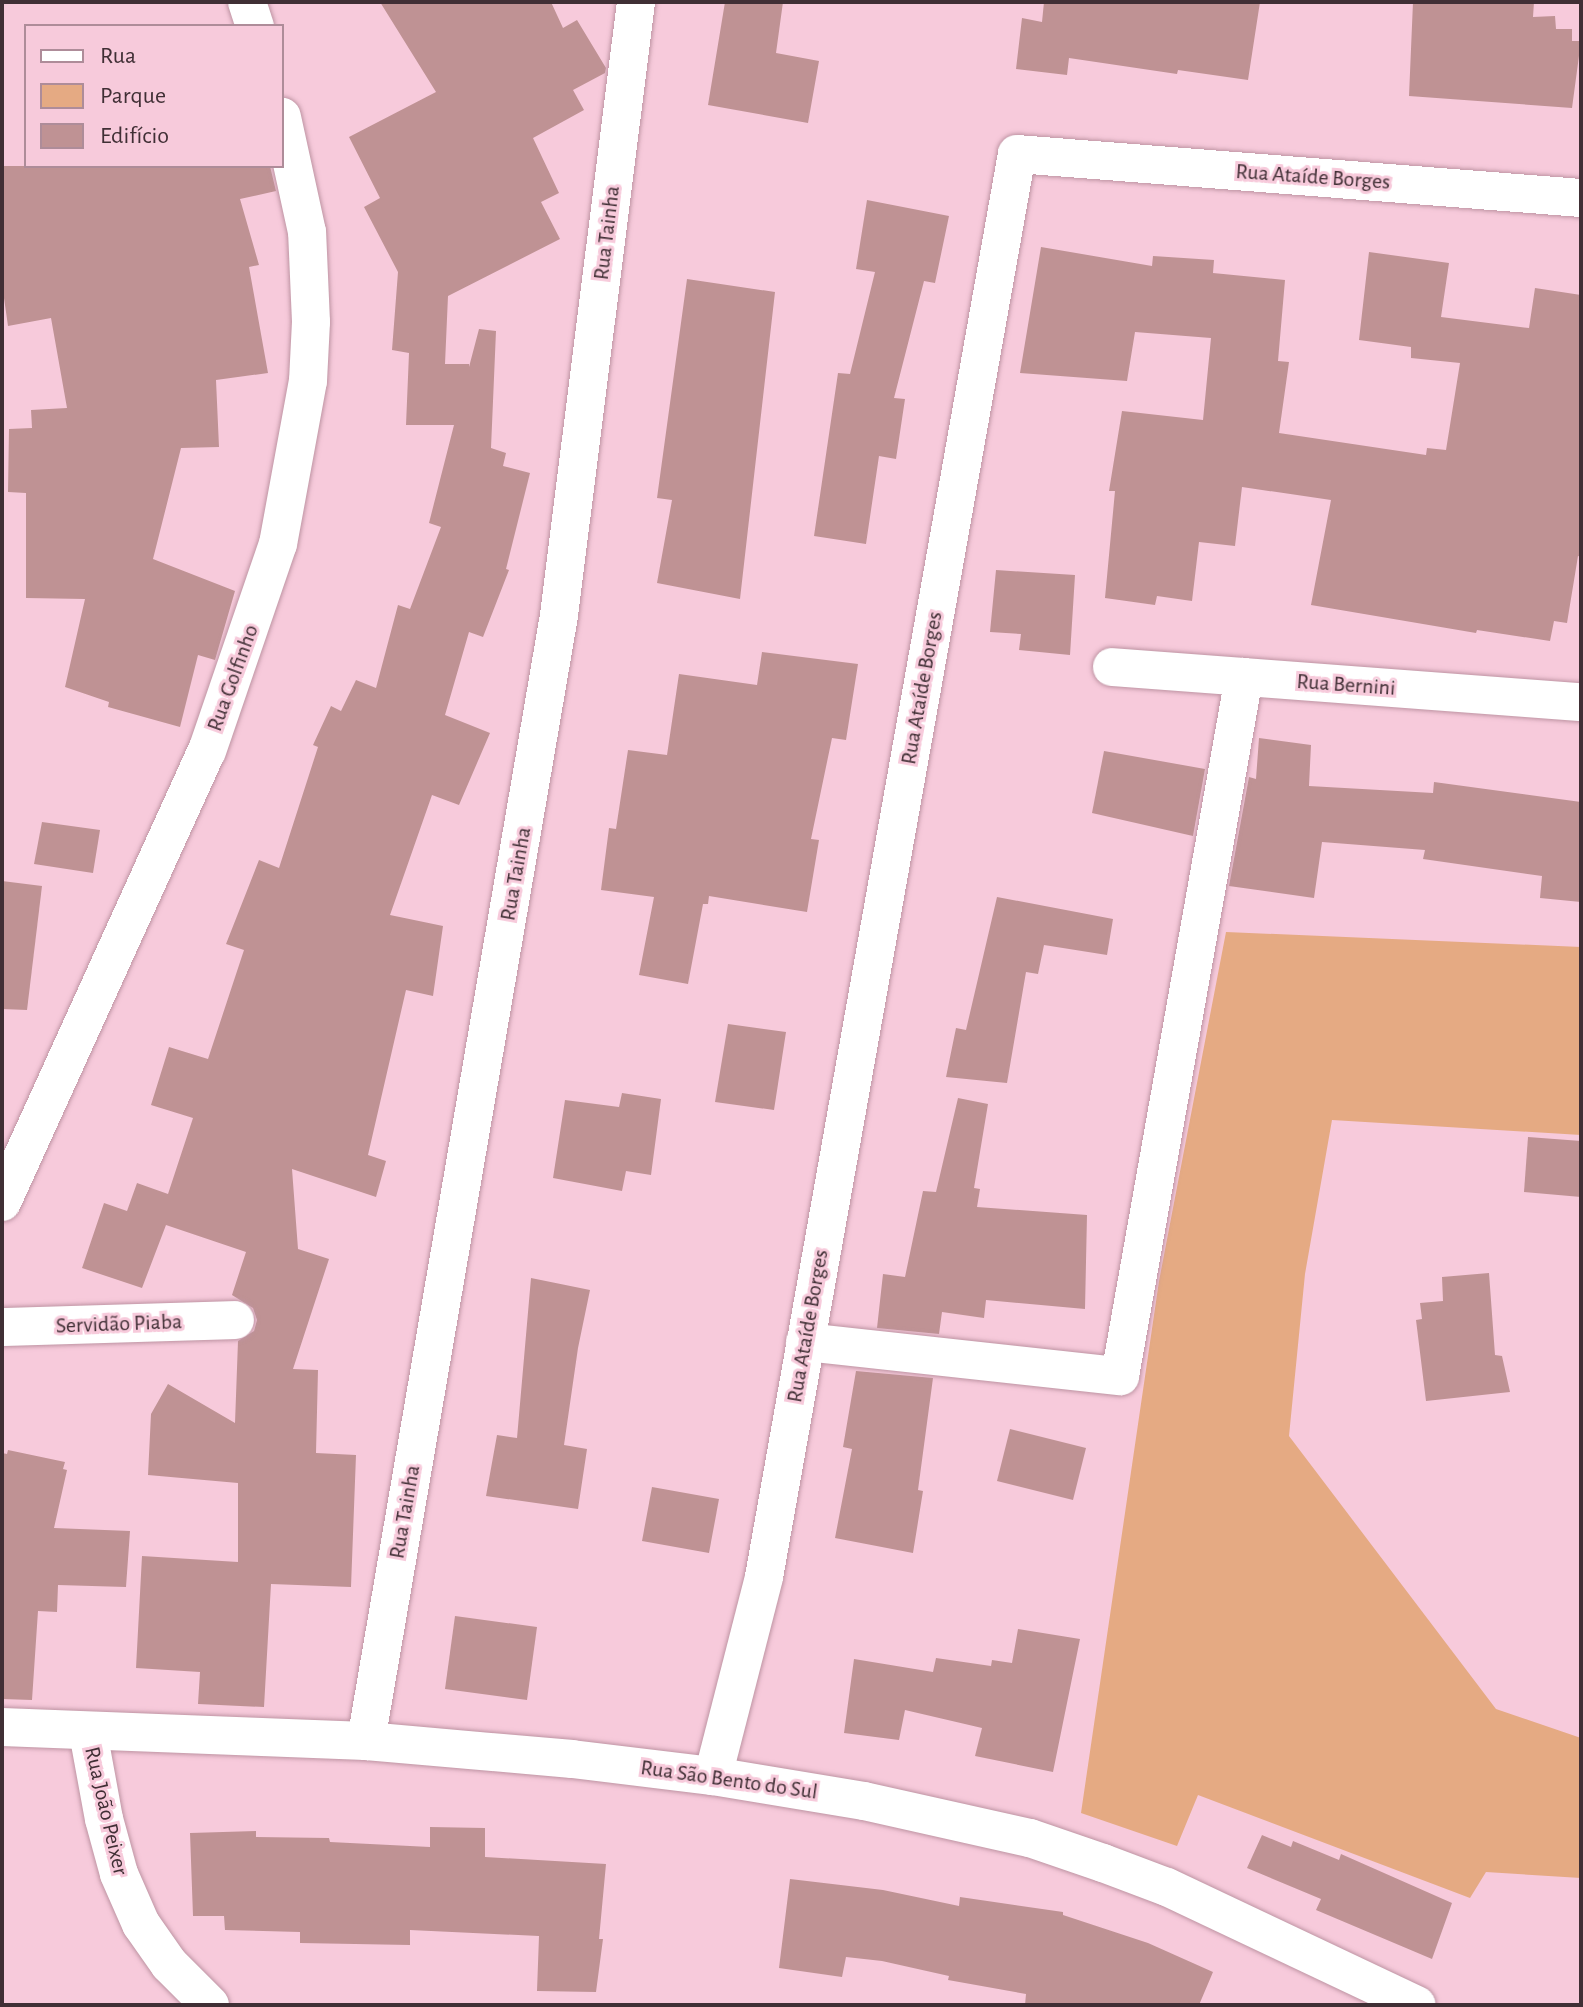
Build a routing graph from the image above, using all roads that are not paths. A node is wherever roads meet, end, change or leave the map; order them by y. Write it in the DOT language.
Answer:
graph roads {
  1 [pos="247,2"];
  2 [pos="636,2"];
  3 [pos="254,24"];
  4 [pos="284,126"];
  5 [pos="1581,198"];
  6 [pos="1112,667"];
  7 [pos="1244,677"];
  8 [pos="1581,702"];
  9 [pos="2,1202"];
  10 [pos="235,1320"];
  11 [pos="2,1327"];
  12 [pos="805,1342"];
  13 [pos="2,1727"];
  14 [pos="88,1732"];
  15 [pos="366,1741"];
  16 [pos="713,1776"];
  17 [pos="210,2005"];
  18 [pos="1417,2005"];
  1 -- 3 [label="street"];
  2 -- 15 [label="street, Rua Tainha"];
  4 -- 9 [label="street, Rua Golfinho"];
  5 -- 12 [label="street, Rua Ataíde Borges"];
  6 -- 7 [label="street, Rua Bernini"];
  7 -- 8 [label="street, Rua Bernini"];
  7 -- 12 [label="street"];
  10 -- 11 [label="street, Servidão Piaba"];
  12 -- 16 [label="street, Rua Ataíde Borges"];
  13 -- 14 [label="street, Rua São Bento do Sul"];
  14 -- 15 [label="street, Rua São Bento do Sul"];
  14 -- 17 [label="street, Rua João Peixer"];
  15 -- 16 [label="street, Rua São Bento do Sul"];
  16 -- 18 [label="street, Rua São Bento do Sul"];
}
